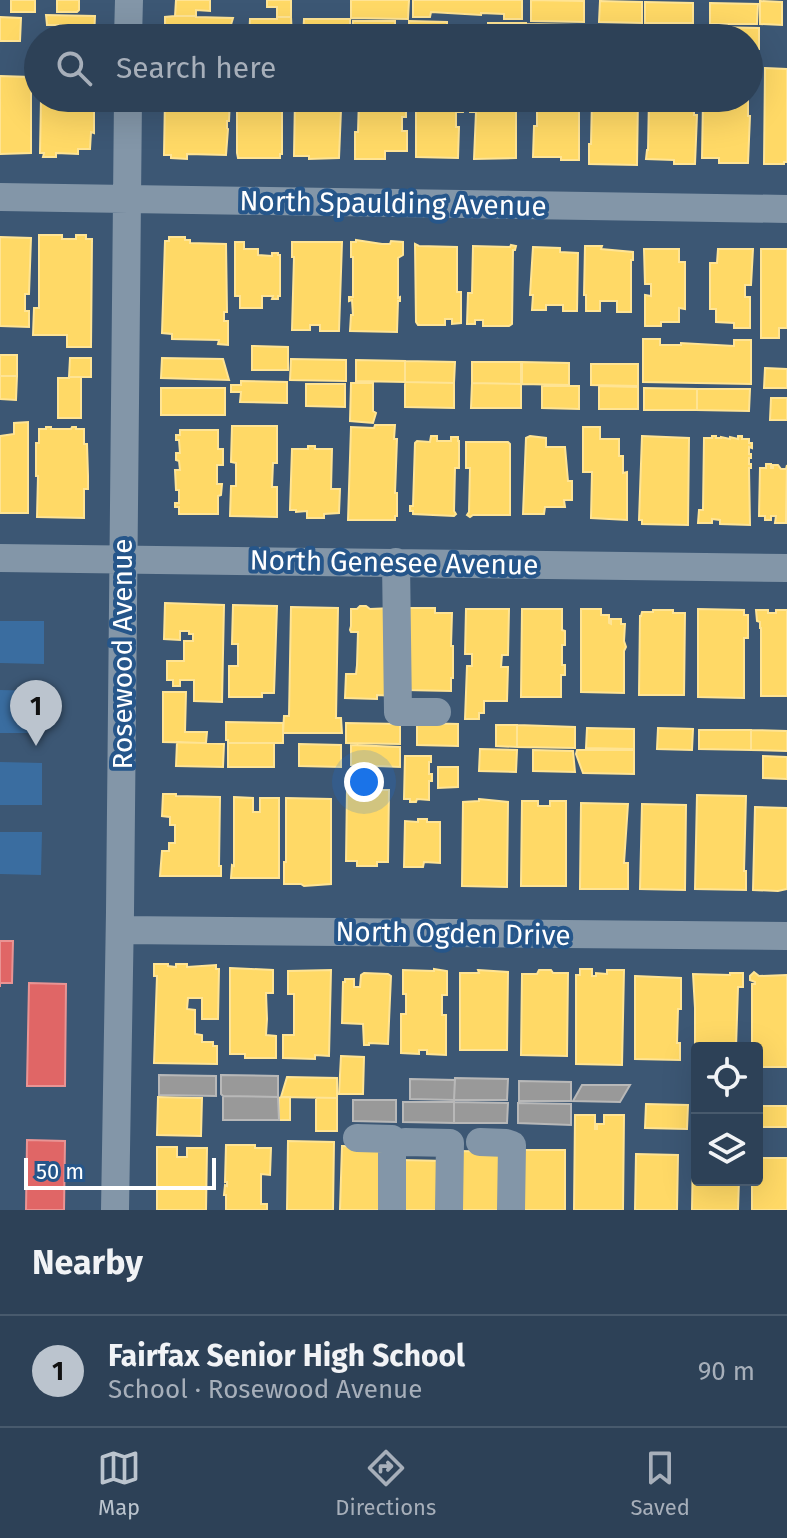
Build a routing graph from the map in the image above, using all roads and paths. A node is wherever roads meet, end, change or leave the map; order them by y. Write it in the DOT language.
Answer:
graph roads {
  1 [pos="129,0"];
  2 [pos="128,24"];
  3 [pos="128,112"];
  4 [pos="0,197"];
  5 [pos="127,199"];
  6 [pos="787,209"];
  7 [pos="0,558"];
  8 [pos="122,559"];
  9 [pos="396,562"];
  10 [pos="787,568"];
  11 [pos="437,712"];
  12 [pos="120,930"];
  13 [pos="787,936"];
  14 [pos="357,1138"];
  15 [pos="405,1142"];
  16 [pos="480,1142"];
  17 [pos="115,1210"];
  18 [pos="392,1210"];
  19 [pos="449,1210"];
  20 [pos="511,1210"];
  1 -- 2 [label="street"];
  3 -- 5 [label="street, Rosewood Avenue"];
  4 -- 5 [label="street, North Spaulding Avenue"];
  5 -- 6 [label="street, North Spaulding Avenue"];
  5 -- 8 [label="street, Rosewood Avenue"];
  7 -- 8 [label="street, North Genesee Avenue"];
  8 -- 9 [label="street, North Genesee Avenue"];
  8 -- 12 [label="street, Rosewood Avenue"];
  9 -- 10 [label="street, North Genesee Avenue"];
  9 -- 11 [label="street"];
  12 -- 13 [label="street, North Ogden Drive"];
  12 -- 17 [label="street, Rosewood Avenue"];
  14 -- 18 [label="street"];
  15 -- 19 [label="street"];
  16 -- 20 [label="street"];
}
